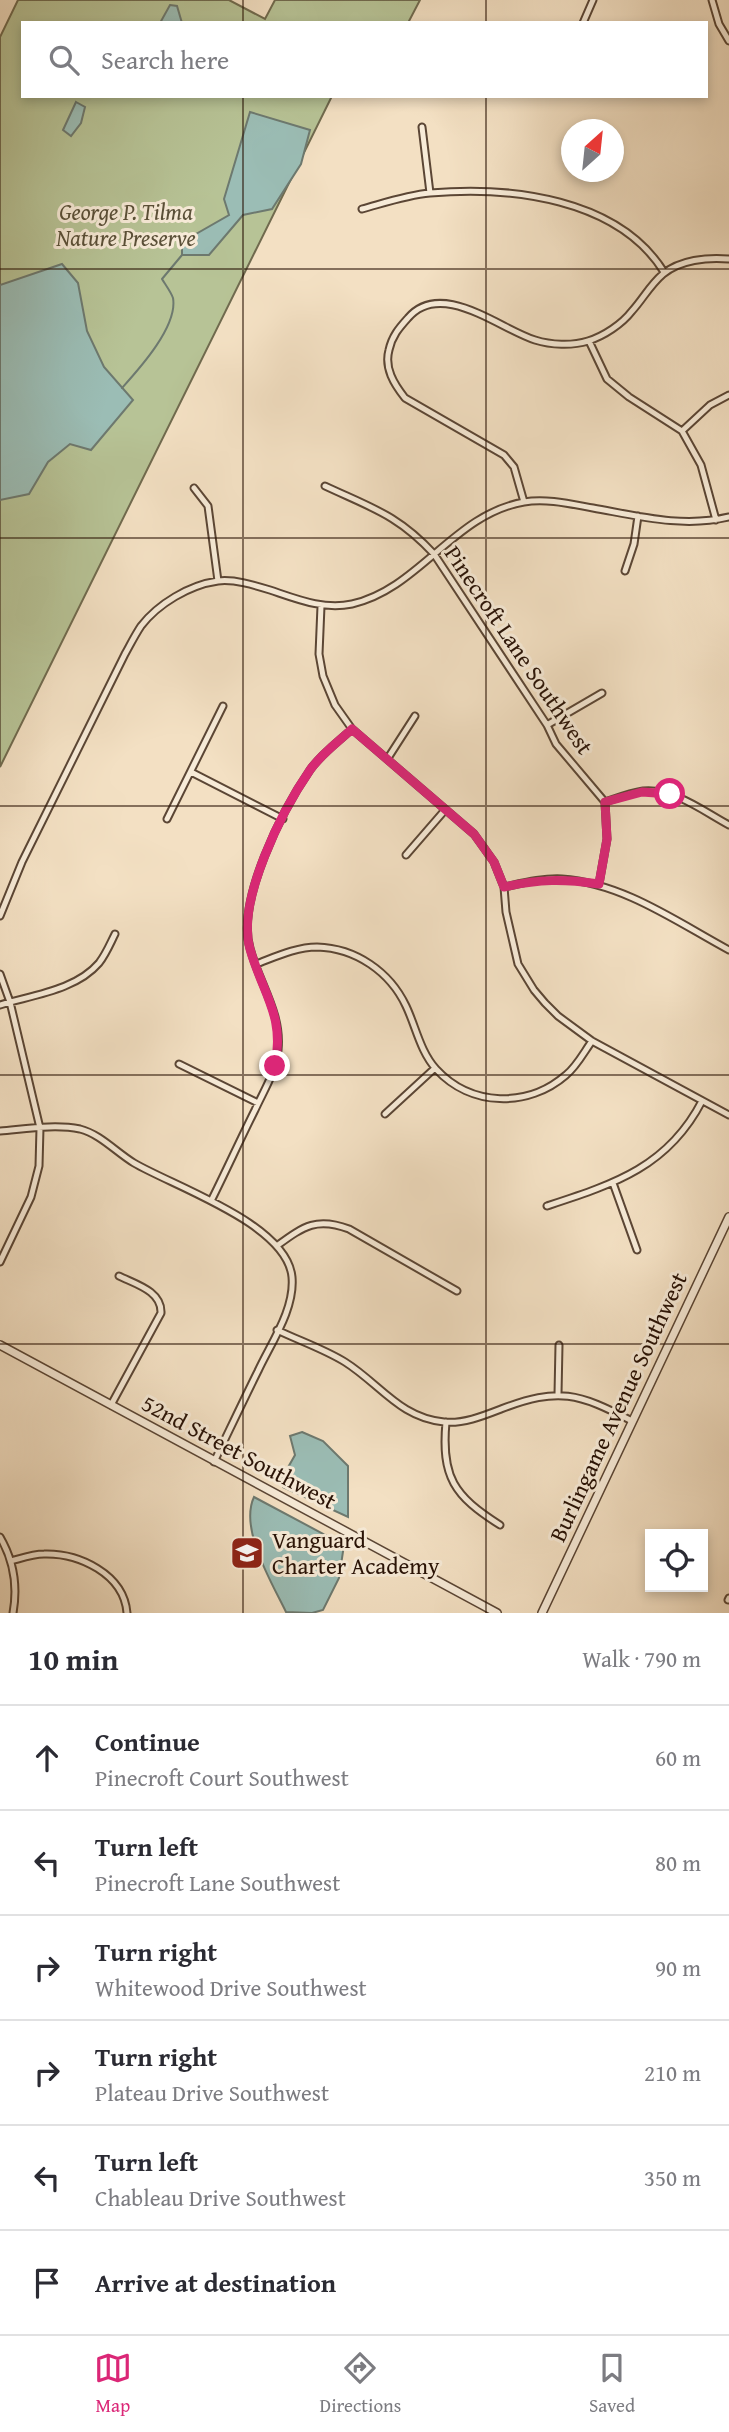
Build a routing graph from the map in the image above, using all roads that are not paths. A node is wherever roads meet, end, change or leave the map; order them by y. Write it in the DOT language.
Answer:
graph roads {
  1 [pos="593,0"];
  2 [pos="712,0"];
  3 [pos="584,21"];
  4 [pos="729,41"];
  5 [pos="422,127"];
  6 [pos="430,193"];
  7 [pos="362,209"];
  8 [pos="729,259"];
  9 [pos="664,272"];
  10 [pos="589,341"];
  11 [pos="729,395"];
  12 [pos="682,431"];
  13 [pos="325,486"];
  14 [pos="194,488"];
  15 [pos="524,502"];
  16 [pos="638,516"];
  17 [pos="729,517"];
  18 [pos="716,520"];
  19 [pos="434,554"];
  20 [pos="625,571"];
  21 [pos="218,581"];
  22 [pos="321,606"];
  23 [pos="602,693"];
  24 [pos="223,706"];
  25 [pos="415,716"];
  26 [pos="547,725"];
  27 [pos="352,729"];
  28 [pos="388,758"];
  29 [pos="191,772"];
  30 [pos="605,802"];
  31 [pos="445,810"];
  32 [pos="167,819"];
  33 [pos="283,819"];
  34 [pos="729,825"];
  35 [pos="406,855"];
  36 [pos="599,884"];
  37 [pos="504,887"];
  38 [pos="0,916"];
  39 [pos="115,934"];
  40 [pos="729,950"];
  41 [pos="256,964"];
  42 [pos="0,974"];
  43 [pos="10,1002"];
  44 [pos="0,1005"];
  45 [pos="592,1041"];
  46 [pos="179,1064"];
  47 [pos="435,1068"];
  48 [pos="702,1101"];
  49 [pos="258,1103"];
  50 [pos="385,1114"];
  51 [pos="729,1115"];
  52 [pos="40,1128"];
  53 [pos="0,1131"];
  54 [pos="613,1183"];
  55 [pos="211,1201"];
  56 [pos="547,1206"];
  57 [pos="729,1217"];
  58 [pos="278,1245"];
  59 [pos="637,1250"];
  60 [pos="0,1262"];
  61 [pos="119,1276"];
  62 [pos="457,1291"];
  63 [pos="277,1330"];
  64 [pos="0,1345"];
  65 [pos="559,1345"];
  66 [pos="558,1394"];
  67 [pos="111,1405"];
  68 [pos="632,1421"];
  69 [pos="446,1422"];
  70 [pos="214,1462"];
  71 [pos="500,1525"];
  72 [pos="0,1537"];
  73 [pos="11,1561"];
  74 [pos="13,1613"];
  75 [pos="127,1613"];
  76 [pos="497,1613"];
  77 [pos="542,1613"];
  1 -- 3 [label="street"];
  2 -- 4 [label="street"];
  5 -- 6 [label="street"];
  6 -- 7 [label="street"];
  6 -- 9 [label="street"];
  8 -- 9 [label="street"];
  9 -- 10 [label="street"];
  10 -- 12 [label="street"];
  10 -- 15 [label="street"];
  11 -- 12 [label="street"];
  12 -- 18 [label="street"];
  13 -- 19 [label="street, Pinecroft Lane Southwest"];
  14 -- 21 [label="street"];
  15 -- 16 [label="street"];
  15 -- 19 [label="street"];
  16 -- 18 [label="street"];
  16 -- 20 [label="street"];
  17 -- 18 [label="street"];
  19 -- 22 [label="street"];
  19 -- 26 [label="street, Pinecroft Lane Southwest"];
  21 -- 22 [label="street"];
  21 -- 38 [label="street"];
  22 -- 27 [label="street"];
  23 -- 26 [label="street"];
  24 -- 29 [label="street"];
  25 -- 28 [label="street"];
  26 -- 30 [label="street, Pinecroft Lane Southwest"];
  27 -- 28 [label="street"];
  27 -- 33 [label="street"];
  28 -- 31 [label="street"];
  29 -- 32 [label="street"];
  29 -- 33 [label="street"];
  30 -- 34 [label="street"];
  30 -- 36 [label="street"];
  31 -- 35 [label="street"];
  31 -- 37 [label="street"];
  33 -- 41 [label="street"];
  36 -- 37 [label="street"];
  36 -- 40 [label="street"];
  37 -- 45 [label="street"];
  39 -- 43 [label="street"];
  41 -- 47 [label="street"];
  41 -- 49 [label="street"];
  42 -- 43 [label="street"];
  43 -- 44 [label="street"];
  43 -- 52 [label="street"];
  45 -- 47 [label="street"];
  45 -- 48 [label="street"];
  46 -- 49 [label="street"];
  47 -- 50 [label="street"];
  48 -- 51 [label="street"];
  48 -- 54 [label="street"];
  49 -- 55 [label="street"];
  52 -- 53 [label="street"];
  52 -- 55 [label="street"];
  52 -- 60 [label="street"];
  54 -- 56 [label="street"];
  54 -- 59 [label="street"];
  55 -- 58 [label="street"];
  57 -- 68 [label="street, Burlingame Avenue Southwest"];
  58 -- 62 [label="street"];
  58 -- 63 [label="street"];
  61 -- 67 [label="street"];
  63 -- 69 [label="street"];
  63 -- 70 [label="street"];
  64 -- 67 [label="street, 52nd Street Southwest"];
  65 -- 66 [label="street"];
  66 -- 68 [label="street"];
  66 -- 69 [label="street"];
  67 -- 70 [label="street, 52nd Street Southwest"];
  68 -- 77 [label="street, Burlingame Avenue Southwest"];
  69 -- 71 [label="street"];
  70 -- 76 [label="street, 52nd Street Southwest"];
  72 -- 73 [label="street"];
  73 -- 74 [label="street"];
  73 -- 75 [label="street"];
}
